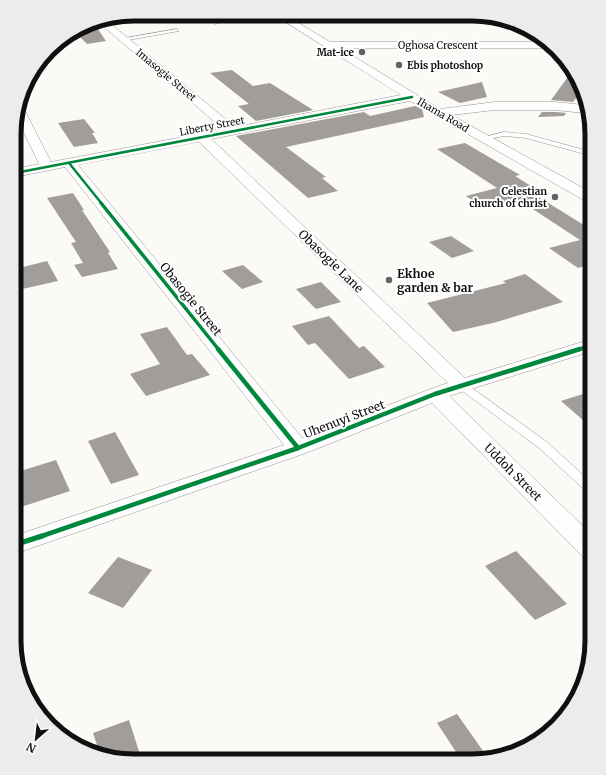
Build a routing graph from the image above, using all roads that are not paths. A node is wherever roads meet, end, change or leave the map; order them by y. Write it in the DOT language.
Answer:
graph roads {
  1 [pos="221,21"];
  2 [pos="289,21"];
  3 [pos="215,24"];
  4 [pos="106,25"];
  5 [pos="176,30"];
  6 [pos="123,39"];
  7 [pos="328,45"];
  8 [pos="542,45"];
  9 [pos="412,97"];
  10 [pos="582,109"];
  11 [pos="438,113"];
  12 [pos="22,118"];
  13 [pos="231,130"];
  14 [pos="200,136"];
  15 [pos="483,138"];
  16 [pos="585,152"];
  17 [pos="69,163"];
  18 [pos="47,167"];
  19 [pos="21,172"];
  20 [pos="585,195"];
  21 [pos="585,348"];
  22 [pos="461,386"];
  23 [pos="435,394"];
  24 [pos="298,448"];
  25 [pos="585,484"];
  26 [pos="21,543"];
  27 [pos="585,543"];
  1 -- 3 [label="lane"];
  2 -- 7 [label="street, Ihama Road"];
  4 -- 6 [label="street, Imasogie Street"];
  5 -- 6 [label="lane"];
  6 -- 13 [label="street, Imasogie Street"];
  7 -- 8 [label="street, Oghosa Crescent"];
  7 -- 9 [label="street, Ihama Road"];
  9 -- 11 [label="street, Ihama Road"];
  9 -- 13 [label="street, Liberty Street"];
  10 -- 11 [label="street"];
  11 -- 15 [label="street, Ihama Road"];
  12 -- 18 [label="street"];
  13 -- 14 [label="street, Liberty Street"];
  14 -- 17 [label="street, Liberty Street"];
  14 -- 22 [label="street, Obasogie Lane"];
  15 -- 16 [label="lane"];
  15 -- 20 [label="street, Ihama Road"];
  17 -- 18 [label="street, Liberty Street"];
  17 -- 24 [label="street, Obasogie Street"];
  18 -- 19 [label="street, Liberty Street"];
  21 -- 22 [label="street, Uhenuyi Street"];
  22 -- 23 [label="street, Uhenuyi Street"];
  22 -- 25 [label="lane"];
  23 -- 24 [label="street, Uhenuyi Street"];
  23 -- 27 [label="street, Uddoh Street"];
  24 -- 26 [label="street, Uhenuyi Street"];
}
